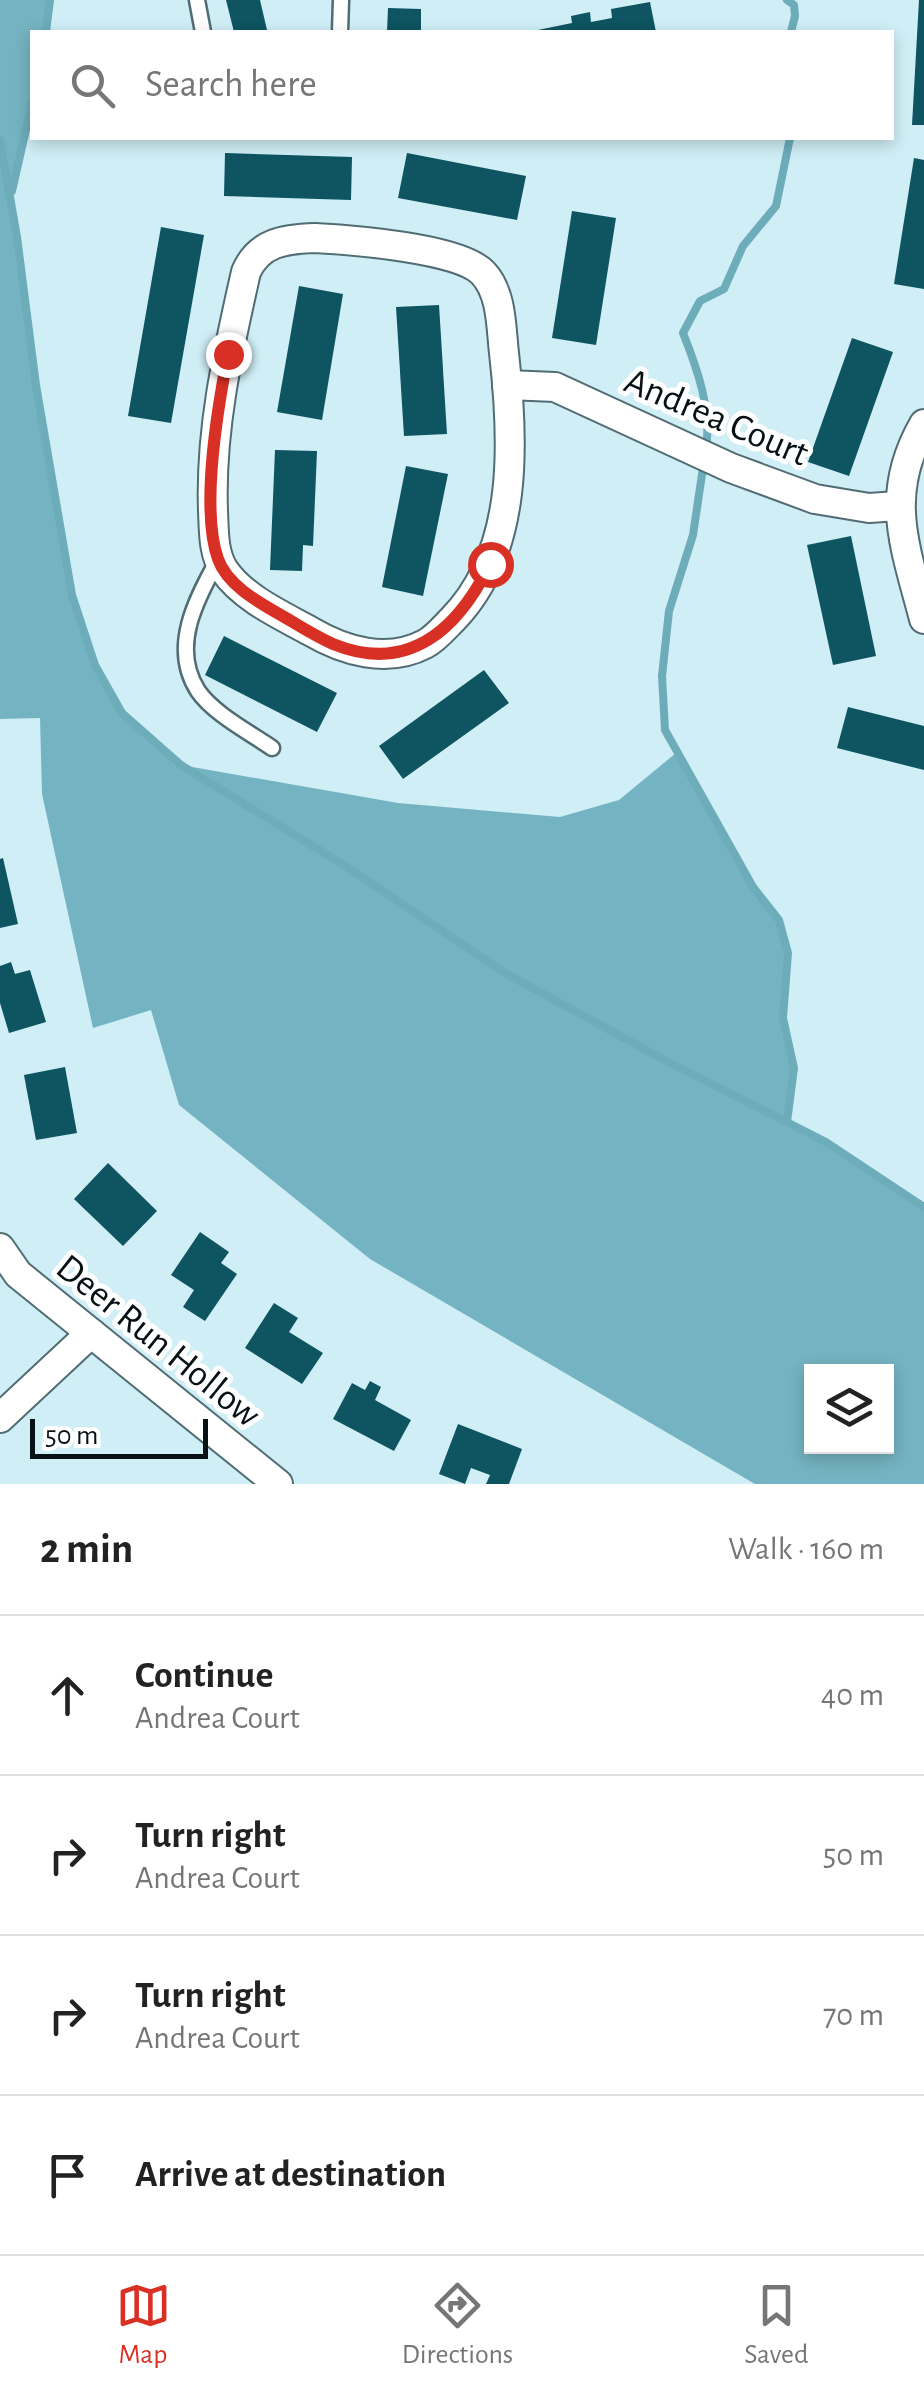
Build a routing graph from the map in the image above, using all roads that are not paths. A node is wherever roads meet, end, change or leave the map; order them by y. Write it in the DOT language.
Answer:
graph roads {
  1 [pos="197,0"];
  2 [pos="341,8"];
  3 [pos="202,30"];
  4 [pos="325,30"];
  5 [pos="508,385"];
  6 [pos="924,424"];
  7 [pos="898,506"];
  8 [pos="218,560"];
  9 [pos="924,620"];
  10 [pos="272,748"];
  11 [pos="0,1248"];
  12 [pos="91,1333"];
  13 [pos="0,1418"];
  14 [pos="278,1484"];
  1 -- 3 [label="lane"];
  2 -- 4 [label="lane"];
  5 -- 7 [label="street, Andrea Court"];
  5 -- 8 [label="street"];
  5 -- 8 [label="street"];
  6 -- 7 [label="street"];
  7 -- 9 [label="street"];
  8 -- 10 [label="lane"];
  11 -- 12 [label="street, Deer Run Hollow"];
  12 -- 13 [label="street"];
  12 -- 14 [label="street, Deer Run Hollow"];
}
